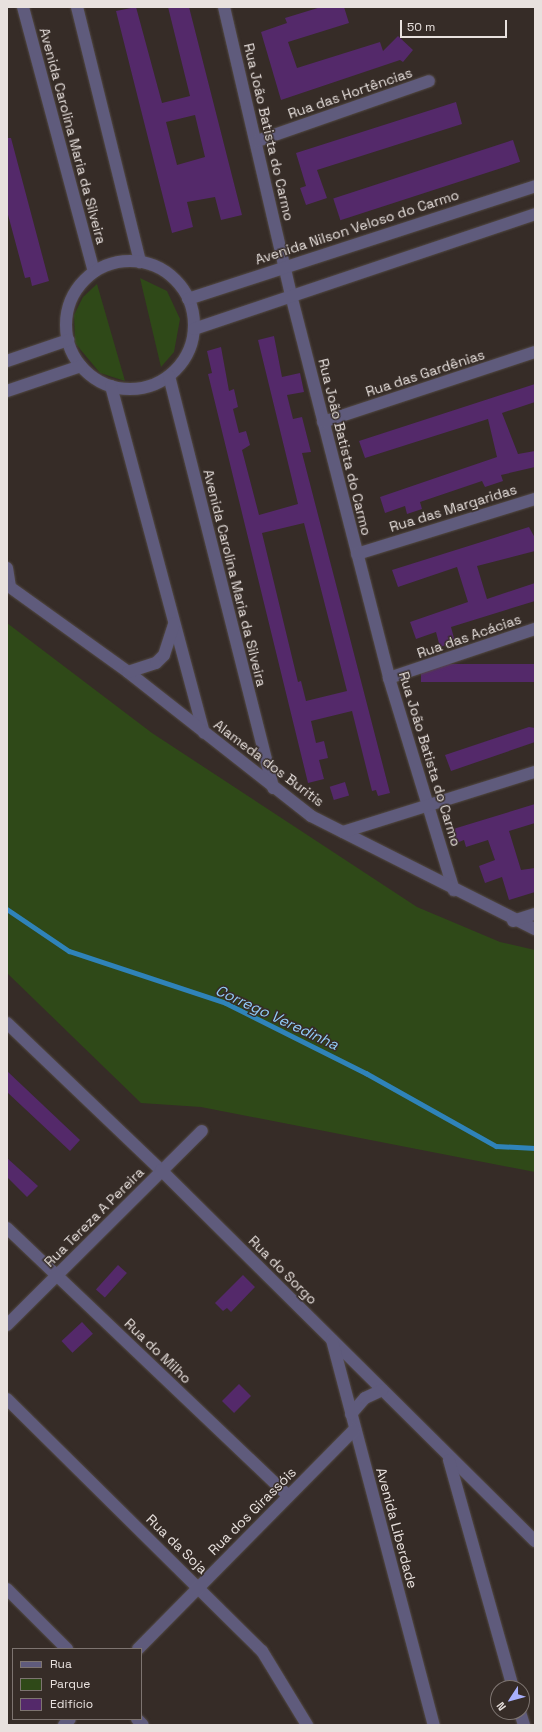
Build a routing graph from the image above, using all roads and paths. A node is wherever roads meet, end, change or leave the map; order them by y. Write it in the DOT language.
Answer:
graph roads {
  1 [pos="23,7"];
  2 [pos="77,7"];
  3 [pos="227,8"];
  4 [pos="430,81"];
  5 [pos="257,141"];
  6 [pos="535,186"];
  7 [pos="535,214"];
  8 [pos="140,262"];
  9 [pos="285,267"];
  10 [pos="94,272"];
  11 [pos="291,296"];
  12 [pos="188,299"];
  13 [pos="194,329"];
  14 [pos="68,340"];
  15 [pos="535,352"];
  16 [pos="7,361"];
  17 [pos="81,366"];
  18 [pos="169,376"];
  19 [pos="111,386"];
  20 [pos="7,391"];
  21 [pos="323,422"];
  22 [pos="535,499"];
  23 [pos="357,554"];
  24 [pos="7,568"];
  25 [pos="9,586"];
  26 [pos="175,622"];
  27 [pos="535,629"];
  28 [pos="128,672"];
  29 [pos="389,678"];
  30 [pos="204,733"];
  31 [pos="535,772"];
  32 [pos="273,788"];
  33 [pos="429,806"];
  34 [pos="343,832"];
  35 [pos="454,890"];
  36 [pos="535,914"];
  37 [pos="513,921"];
  38 [pos="535,929"];
  39 [pos="7,1022"];
  40 [pos="202,1130"];
  41 [pos="162,1170"];
  42 [pos="7,1228"];
  43 [pos="56,1275"];
  44 [pos="7,1325"];
  45 [pos="332,1339"];
  46 [pos="382,1390"];
  47 [pos="7,1399"];
  48 [pos="351,1414"];
  49 [pos="355,1429"];
  50 [pos="449,1459"];
  51 [pos="288,1496"];
  52 [pos="535,1541"];
  53 [pos="198,1586"];
  54 [pos="7,1590"];
  55 [pos="66,1648"];
  56 [pos="139,1648"];
  57 [pos="511,1680"];
  58 [pos="307,1725"];
  59 [pos="434,1725"];
  1 -- 10 [label="street, Avenida Carolina Maria da Silveira"];
  2 -- 8 [label="street"];
  3 -- 5 [label="street, Rua João Batista do Carmo"];
  4 -- 5 [label="street, Rua das Hortências"];
  5 -- 9 [label="street, Rua João Batista do Carmo"];
  6 -- 9 [label="street, Avenida Nilson Veloso do Carmo"];
  7 -- 11 [label="street"];
  8 -- 10 [label="street"];
  8 -- 12 [label="street"];
  9 -- 11 [label="street, Rua João Batista do Carmo"];
  9 -- 12 [label="street, Avenida Nilson Veloso do Carmo"];
  10 -- 14 [label="street"];
  11 -- 13 [label="street"];
  11 -- 21 [label="street, Rua João Batista do Carmo"];
  12 -- 13 [label="street"];
  13 -- 18 [label="street"];
  14 -- 16 [label="street"];
  14 -- 17 [label="street"];
  15 -- 21 [label="street, Rua das Gardênias"];
  17 -- 19 [label="street"];
  17 -- 20 [label="street"];
  18 -- 19 [label="street"];
  18 -- 32 [label="street, Avenida Carolina Maria da Silveira"];
  19 -- 26 [label="street"];
  21 -- 23 [label="street, Rua João Batista do Carmo"];
  22 -- 23 [label="street, Rua das Margaridas"];
  23 -- 29 [label="street, Rua João Batista do Carmo"];
  24 -- 25 [label="street"];
  25 -- 28 [label="street, Alameda dos Buritis"];
  26 -- 28 [label="street"];
  26 -- 30 [label="street"];
  27 -- 29 [label="street, Rua das Acácias"];
  28 -- 30 [label="street, Alameda dos Buritis"];
  29 -- 33 [label="street, Rua João Batista do Carmo"];
  30 -- 32 [label="street, Alameda dos Buritis"];
  31 -- 33 [label="street"];
  32 -- 34 [label="street, Alameda dos Buritis"];
  33 -- 34 [label="street"];
  33 -- 35 [label="street, Rua João Batista do Carmo"];
  34 -- 35 [label="street, Alameda dos Buritis"];
  35 -- 37 [label="street, Alameda dos Buritis"];
  36 -- 37 [label="street"];
  37 -- 38 [label="street, Alameda dos Buritis"];
  39 -- 41 [label="street, Rua do Sorgo"];
  40 -- 41 [label="street, Rua Tereza A Pereira"];
  41 -- 43 [label="street, Rua Tereza A Pereira"];
  41 -- 45 [label="street, Rua do Sorgo"];
  42 -- 43 [label="street, Rua do Milho"];
  43 -- 44 [label="street, Rua Tereza A Pereira"];
  43 -- 51 [label="street, Rua do Milho"];
  45 -- 46 [label="street, Rua do Sorgo"];
  45 -- 48 [label="street, Avenida Liberdade"];
  46 -- 48 [label="street"];
  46 -- 50 [label="street, Rua do Sorgo"];
  47 -- 53 [label="street, Rua da Soja"];
  48 -- 49 [label="street, Avenida Liberdade"];
  49 -- 51 [label="street, Rua dos Girassóis"];
  49 -- 59 [label="street, Avenida Liberdade"];
  50 -- 52 [label="street, Rua do Sorgo"];
  50 -- 57 [label="street"];
  51 -- 53 [label="street, Rua dos Girassóis"];
  53 -- 56 [label="street, Rua dos Girassóis"];
  53 -- 58 [label="street, Rua da Soja"];
  54 -- 55 [label="street"];
}
